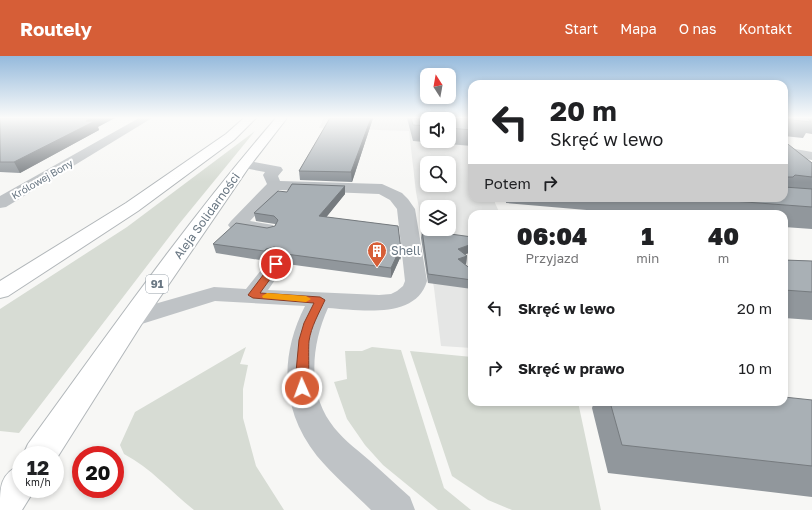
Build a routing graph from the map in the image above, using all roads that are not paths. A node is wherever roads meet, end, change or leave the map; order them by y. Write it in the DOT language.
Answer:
graph roads {
  1 [pos="110,139"];
  2 [pos="227,139"];
  3 [pos="264,139"];
  4 [pos="788,152"];
  5 [pos="806,155"];
  6 [pos="244,164"];
  7 [pos="812,170"];
  8 [pos="276,178"];
  9 [pos="0,203"];
  10 [pos="269,230"];
  11 [pos="276,264"];
  12 [pos="0,291"];
  13 [pos="253,295"];
  14 [pos="320,300"];
  15 [pos="132,319"];
  16 [pos="46,446"];
  17 [pos="12,493"];
  18 [pos="0,510"];
  19 [pos="397,510"];
  1 -- 9 [label="street, Królowej Bony"];
  2 -- 12 [label="main road"];
  3 -- 6 [label="main road, Aleja Solidarności / 91"];
  4 -- 5 [label="street"];
  5 -- 7 [label="street"];
  6 -- 8 [label="street"];
  6 -- 15 [label="main road, Aleja Solidarności / 91"];
  8 -- 10 [label="street"];
  8 -- 14 [label="street"];
  11 -- 13 [label="street"];
  13 -- 14 [label="street"];
  13 -- 15 [label="street"];
  14 -- 19 [label="street"];
  15 -- 16 [label="main road, Aleja Solidarności / 91"];
  17 -- 18 [label="main road"];
}
